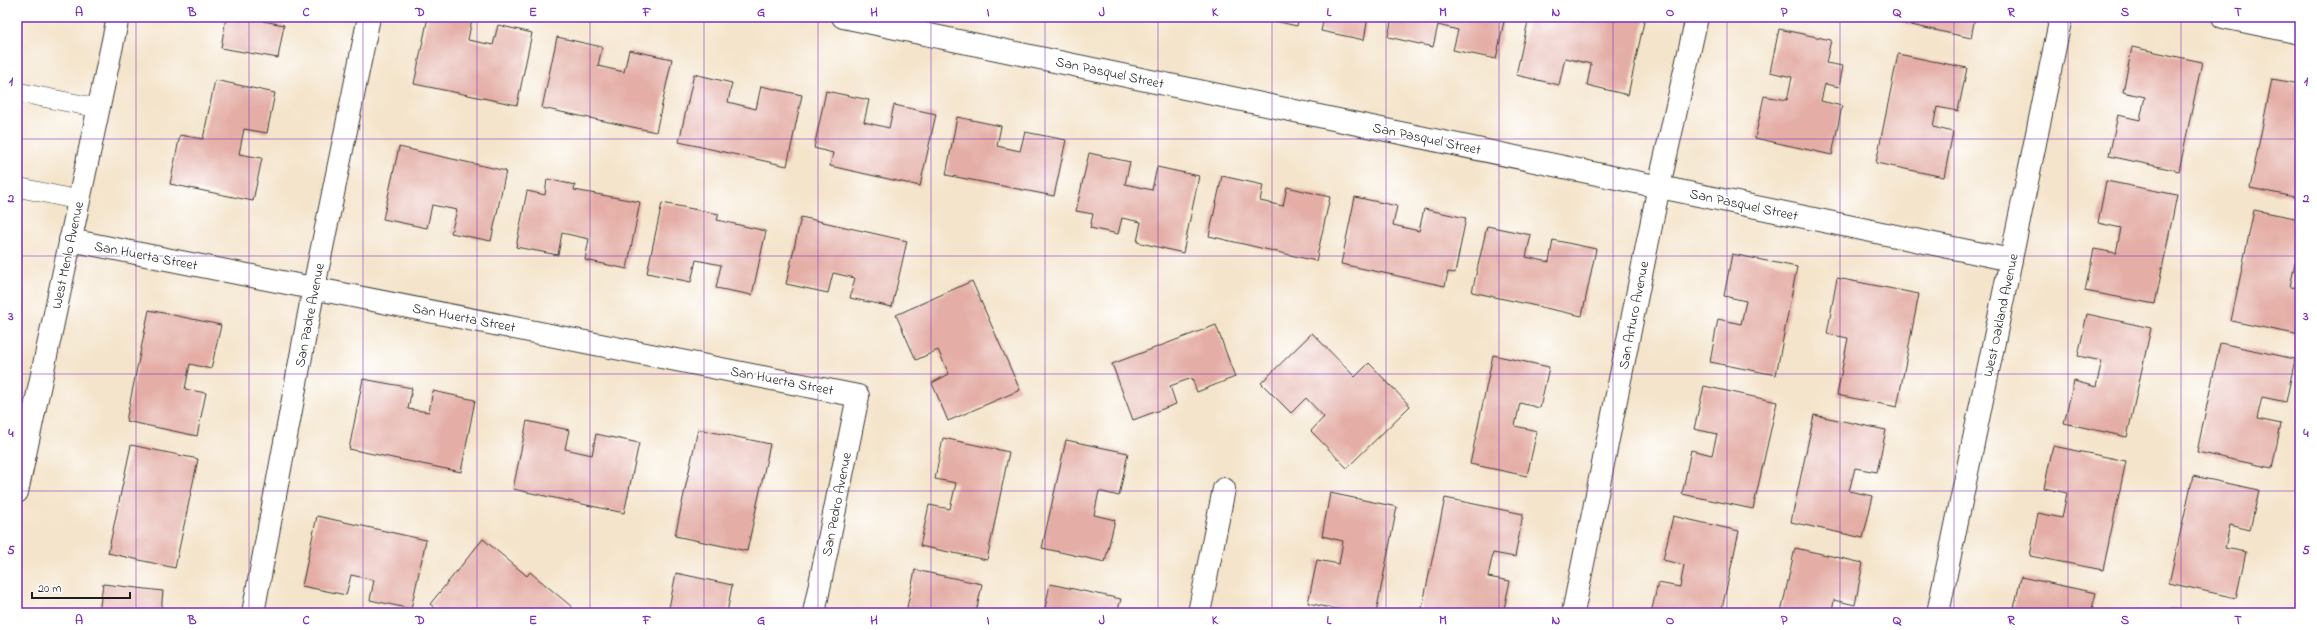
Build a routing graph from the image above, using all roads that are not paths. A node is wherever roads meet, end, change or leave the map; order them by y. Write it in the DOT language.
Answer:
graph roads {
  1 [pos="118,17"];
  2 [pos="369,17"];
  3 [pos="843,17"];
  4 [pos="1696,17"];
  5 [pos="2061,17"];
  6 [pos="2223,17"];
  7 [pos="2300,33"];
  8 [pos="17,92"];
  9 [pos="98,108"];
  10 [pos="1659,186"];
  11 [pos="17,187"];
  12 [pos="78,200"];
  13 [pos="70,240"];
  14 [pos="2011,260"];
  15 [pos="314,287"];
  16 [pos="858,396"];
  17 [pos="1224,489"];
  18 [pos="17,492"];
  19 [pos="253,613"];
  20 [pos="814,613"];
  21 [pos="1199,613"];
  22 [pos="1573,613"];
  23 [pos="1938,613"];
  1 -- 9 [label="street, West Menlo Avenue"];
  2 -- 15 [label="street, San Padre Avenue"];
  3 -- 10 [label="street, San Pasquel Street"];
  4 -- 10 [label="street, San Arturo Avenue"];
  5 -- 14 [label="street, West Oakland Avenue"];
  6 -- 7 [label="street"];
  8 -- 9 [label="lane"];
  9 -- 12 [label="street, West Menlo Avenue"];
  10 -- 14 [label="street, San Pasquel Street"];
  10 -- 22 [label="street, San Arturo Avenue"];
  11 -- 12 [label="lane"];
  12 -- 13 [label="street, West Menlo Avenue"];
  13 -- 15 [label="street, San Huerta Street"];
  13 -- 18 [label="street, West Menlo Avenue"];
  14 -- 23 [label="street, West Oakland Avenue"];
  15 -- 16 [label="street, San Huerta Street"];
  15 -- 19 [label="street, San Padre Avenue"];
  16 -- 20 [label="street, San Pedro Avenue"];
  17 -- 21 [label="street"];
}
